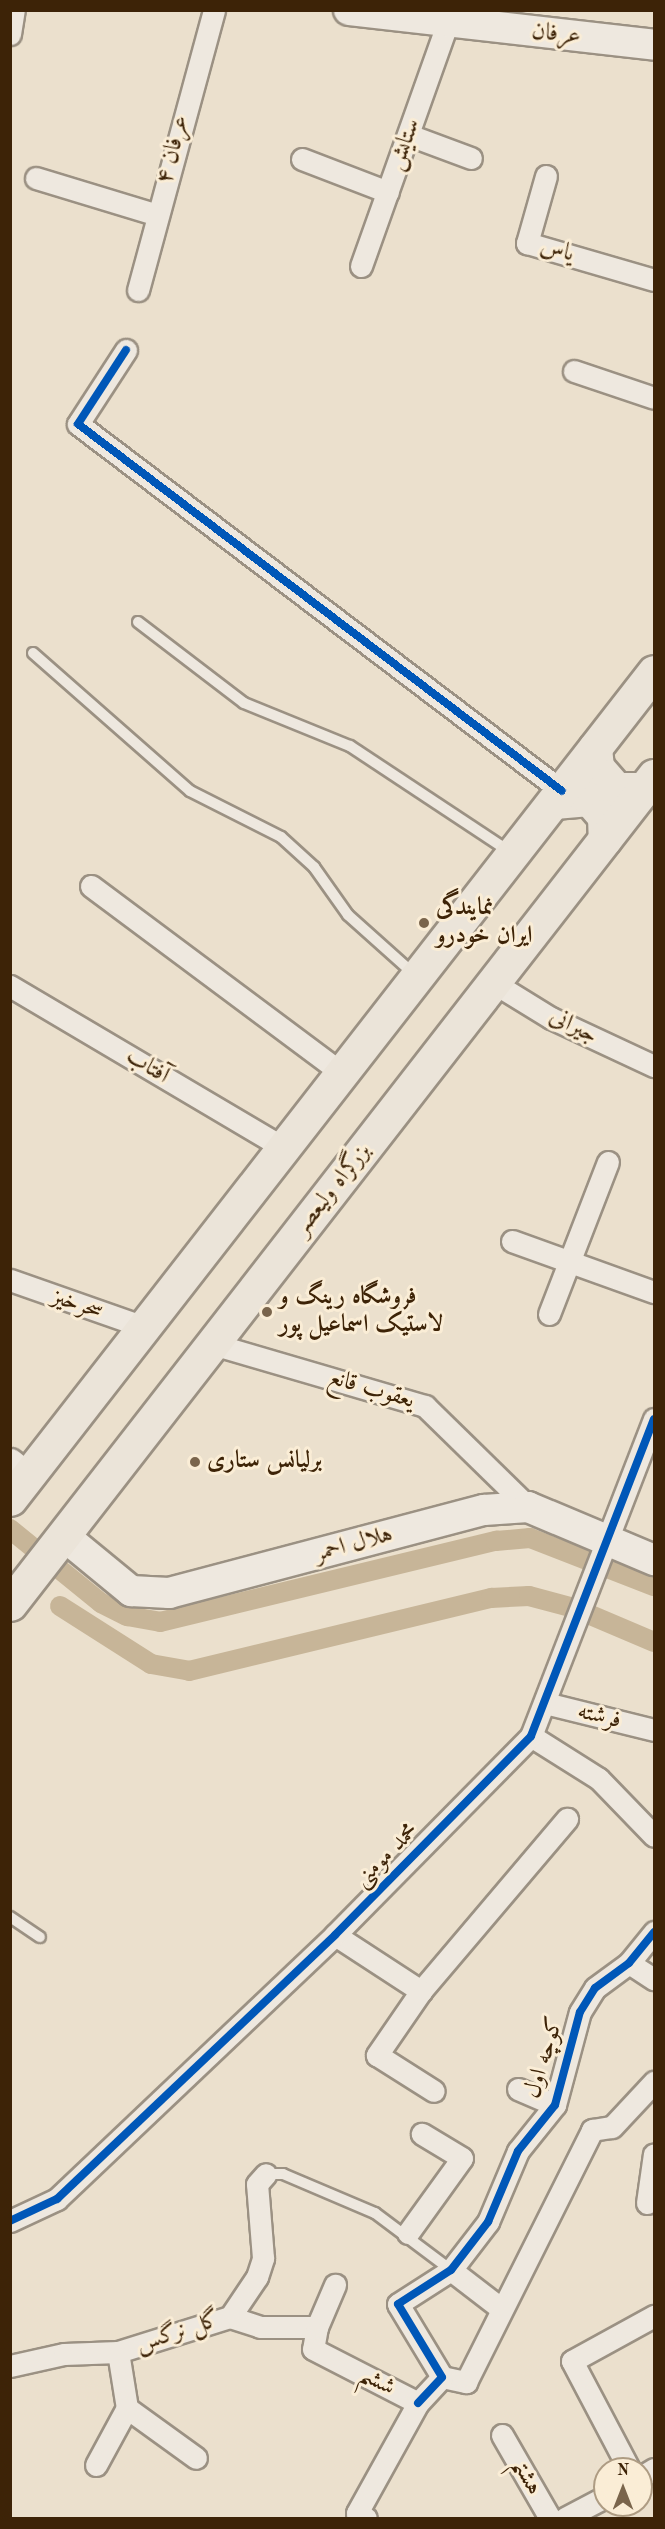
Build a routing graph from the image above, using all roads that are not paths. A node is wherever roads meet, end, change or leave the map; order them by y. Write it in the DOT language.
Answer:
graph roads {
  1 [pos="14,10"];
  2 [pos="214,10"];
  3 [pos="349,10"];
  4 [pos="451,17"];
  5 [pos="10,34"];
  6 [pos="654,45"];
  7 [pos="409,135"];
  8 [pos="471,158"];
  9 [pos="302,159"];
  10 [pos="546,176"];
  11 [pos="36,178"];
  12 [pos="388,192"];
  13 [pos="158,215"];
  14 [pos="361,267"];
  15 [pos="654,280"];
  16 [pos="138,290"];
  17 [pos="126,350"];
  18 [pos="574,371"];
  19 [pos="654,398"];
  20 [pos="138,622"];
  21 [pos="33,652"];
  22 [pos="654,672"];
  23 [pos="595,748"];
  24 [pos="650,782"];
  25 [pos="558,796"];
  26 [pos="605,839"];
  27 [pos="512,855"];
  28 [pos="91,886"];
  29 [pos="417,977"];
  30 [pos="494,983"];
  31 [pos="10,986"];
  32 [pos="654,1065"];
  33 [pos="342,1073"];
  34 [pos="284,1148"];
  35 [pos="608,1162"];
  36 [pos="512,1241"];
  37 [pos="570,1260"];
  38 [pos="10,1281"];
  39 [pos="654,1292"];
  40 [pos="549,1314"];
  41 [pos="144,1327"];
  42 [pos="213,1344"];
  43 [pos="654,1419"];
  44 [pos="16,1480"];
  45 [pos="528,1508"];
  46 [pos="64,1536"];
  47 [pos="608,1548"];
  48 [pos="654,1560"];
  49 [pos="10,1604"];
  50 [pos="544,1703"];
  51 [pos="654,1730"];
  52 [pos="531,1736"];
  53 [pos="567,1819"];
  54 [pos="654,1836"];
  55 [pos="10,1917"];
  56 [pos="654,1932"];
  57 [pos="335,1935"];
  58 [pos="40,1937"];
  59 [pos="629,1963"];
  60 [pos="654,1979"];
  61 [pos="421,1991"];
  62 [pos="654,2082"];
  63 [pos="518,2089"];
  64 [pos="434,2091"];
  65 [pos="555,2105"];
  66 [pos="422,2134"];
  67 [pos="654,2154"];
  68 [pos="266,2174"];
  69 [pos="647,2203"];
  70 [pos="10,2221"];
  71 [pos="408,2233"];
  72 [pos="451,2270"];
  73 [pos="334,2284"];
  74 [pos="499,2307"];
  75 [pos="654,2316"];
  76 [pos="230,2317"];
  77 [pos="316,2327"];
  78 [pos="118,2352"];
  79 [pos="10,2366"];
  80 [pos="441,2377"];
  81 [pos="418,2403"];
  82 [pos="127,2408"];
  83 [pos="502,2435"];
  84 [pos="623,2457"];
  85 [pos="196,2458"];
  86 [pos="96,2465"];
  87 [pos="593,2503"];
  88 [pos="366,2518"];
  89 [pos="550,2518"];
  90 [pos="566,2518"];
  1 -- 5 [label="street"];
  2 -- 13 [label="street, عرفان ۴"];
  3 -- 4 [label="main road, عرفان"];
  4 -- 6 [label="main road, عرفان"];
  4 -- 7 [label="street, ستایش"];
  7 -- 8 [label="street"];
  7 -- 12 [label="street, ستایش"];
  9 -- 12 [label="street"];
  10 -- 15 [label="street, یاس"];
  11 -- 13 [label="street"];
  12 -- 14 [label="street, ستایش"];
  13 -- 16 [label="street, عرفان ۴"];
  17 -- 25 [label="street"];
  18 -- 19 [label="street"];
  20 -- 27 [label="lane"];
  21 -- 29 [label="lane"];
  22 -- 23 [label="highway"];
  23 -- 24 [label="highway"];
  23 -- 25 [label="highway"];
  24 -- 26 [label="highway, بزرگراه ولیعصر"];
  25 -- 26 [label="highway"];
  25 -- 27 [label="highway"];
  26 -- 30 [label="highway, بزرگراه ولیعصر"];
  27 -- 29 [label="highway"];
  28 -- 33 [label="street"];
  29 -- 33 [label="highway"];
  30 -- 32 [label="street, جیرانی"];
  30 -- 42 [label="highway, بزرگراه ولیعصر"];
  31 -- 34 [label="street, آفتاب"];
  33 -- 34 [label="highway"];
  34 -- 41 [label="highway"];
  35 -- 37 [label="street"];
  36 -- 37 [label="street"];
  37 -- 39 [label="street"];
  37 -- 40 [label="street"];
  38 -- 41 [label="street, سحرخیز"];
  41 -- 44 [label="highway"];
  42 -- 45 [label="street, یعقوب قانع"];
  42 -- 46 [label="highway, بزرگراه ولیعصر"];
  43 -- 47 [label="street, محمد مومنی"];
  45 -- 46 [label="main road, هلال احمر"];
  45 -- 47 [label="main road, هلال احمر"];
  46 -- 49 [label="highway, بزرگراه ولیعصر"];
  47 -- 48 [label="main road, هلال احمر"];
  47 -- 50 [label="street, محمد مومنی"];
  50 -- 51 [label="street, فرشته"];
  50 -- 52 [label="street, محمد مومنی"];
  52 -- 54 [label="street"];
  52 -- 57 [label="street, محمد مومنی"];
  53 -- 61 [label="street"];
  55 -- 58 [label="lane"];
  56 -- 59 [label="street, کوچه اول"];
  57 -- 61 [label="street"];
  57 -- 70 [label="street, محمد مومنی"];
  59 -- 60 [label="street"];
  59 -- 65 [label="street, کوچه اول"];
  61 -- 64 [label="street"];
  62 -- 74 [label="street"];
  63 -- 65 [label="street"];
  65 -- 72 [label="street, کوچه اول"];
  66 -- 71 [label="street"];
  67 -- 69 [label="street"];
  68 -- 71 [label="lane, گل نرگس"];
  68 -- 76 [label="street, گل نرگس"];
  71 -- 72 [label="lane, گل نرگس"];
  72 -- 74 [label="street"];
  72 -- 80 [label="street, کوچه اول"];
  73 -- 77 [label="street"];
  74 -- 80 [label="street"];
  75 -- 84 [label="street"];
  76 -- 77 [label="street"];
  76 -- 78 [label="street, گل نرگس"];
  77 -- 81 [label="street, ششم"];
  78 -- 79 [label="street, گل نرگس"];
  78 -- 82 [label="street"];
  80 -- 81 [label="street"];
  81 -- 88 [label="street, ششم"];
  82 -- 85 [label="street"];
  82 -- 86 [label="street"];
  83 -- 89 [label="street, هشتم"];
  87 -- 90 [label="street"];
}
